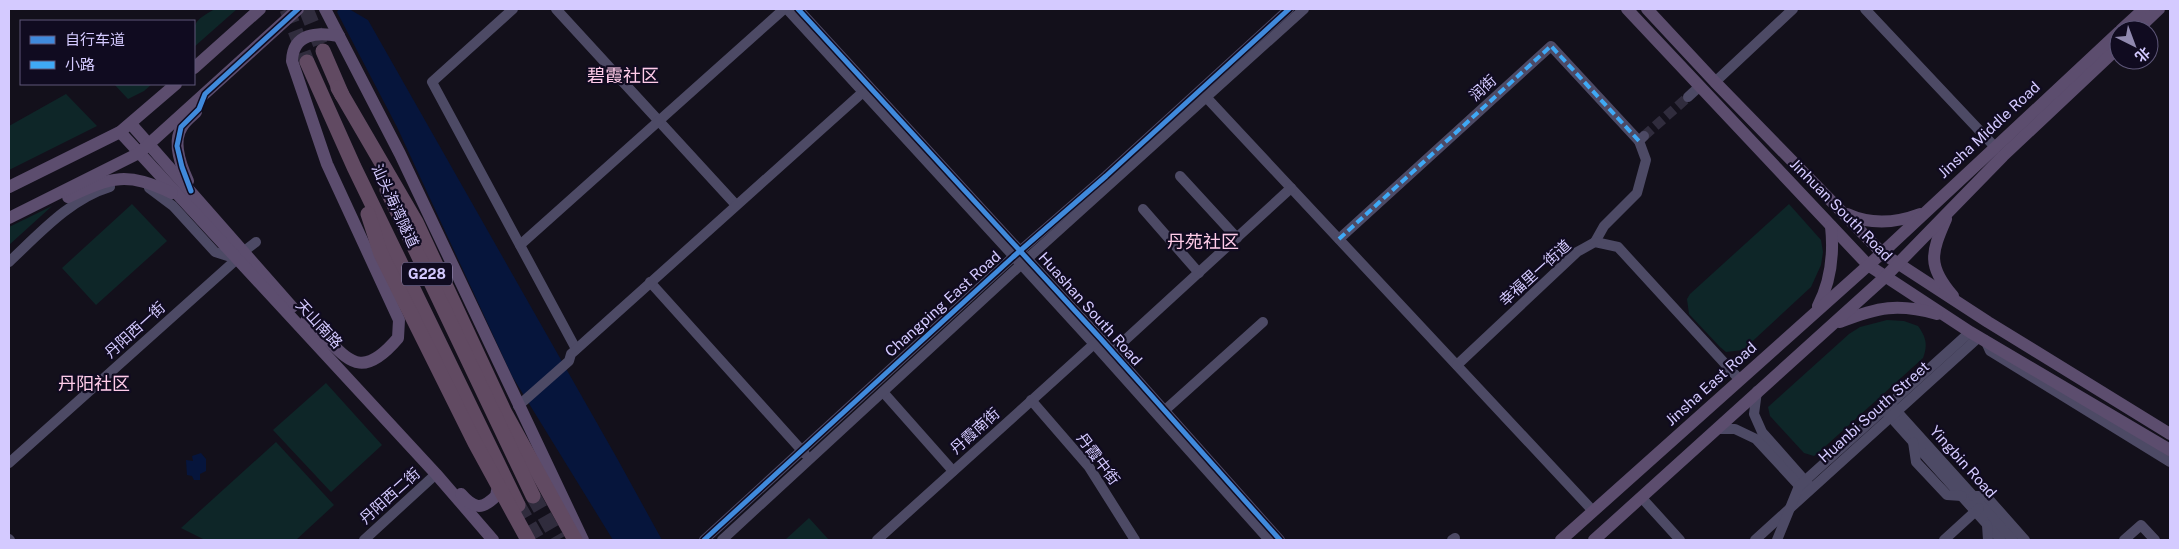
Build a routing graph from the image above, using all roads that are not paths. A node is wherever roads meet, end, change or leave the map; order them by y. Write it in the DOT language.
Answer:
graph roads {
  1 [pos="260,9"];
  2 [pos="298,9"];
  3 [pos="325,9"];
  4 [pos="513,9"];
  5 [pos="556,9"];
  6 [pos="785,9"];
  7 [pos="798,9"];
  8 [pos="1289,9"];
  9 [pos="1304,9"];
  10 [pos="1628,9"];
  11 [pos="1647,9"];
  12 [pos="1793,9"];
  13 [pos="1865,9"];
  14 [pos="2144,9"];
  15 [pos="2160,9"];
  16 [pos="2132,20"];
  17 [pos="2148,20"];
  18 [pos="339,36"];
  19 [pos="2109,41"];
  20 [pos="322,51"];
  21 [pos="2109,56"];
  22 [pos="307,62"];
  23 [pos="195,67"];
  24 [pos="1715,82"];
  25 [pos="175,85"];
  26 [pos="1700,86"];
  27 [pos="338,88"];
  28 [pos="863,92"];
  29 [pos="204,94"];
  30 [pos="1206,97"];
  31 [pos="1688,97"];
  32 [pos="659,121"];
  33 [pos="131,124"];
  34 [pos="120,132"];
  35 [pos="149,144"];
  36 [pos="1995,147"];
  37 [pos="139,153"];
  38 [pos="354,167"];
  39 [pos="1180,176"];
  40 [pos="9,187"];
  41 [pos="1292,188"];
  42 [pos="191,191"];
  43 [pos="46,199"];
  44 [pos="182,200"];
  45 [pos="71,206"];
  46 [pos="736,206"];
  47 [pos="1143,209"];
  48 [pos="1927,211"];
  49 [pos="1950,211"];
  50 [pos="1844,213"];
  51 [pos="9,218"];
  52 [pos="1831,226"];
  53 [pos="1237,238"];
  54 [pos="1339,239"];
  55 [pos="256,242"];
  56 [pos="1595,242"];
  57 [pos="520,245"];
  58 [pos="1882,253"];
  59 [pos="9,256"];
  60 [pos="240,256"];
  61 [pos="1020,258"];
  62 [pos="9,262"];
  63 [pos="1898,264"];
  64 [pos="1868,265"];
  65 [pos="1199,273"];
  66 [pos="1885,277"];
  67 [pos="650,282"];
  68 [pos="1961,305"];
  69 [pos="1815,312"];
  70 [pos="1950,318"];
  71 [pos="306,321"];
  72 [pos="1263,322"];
  73 [pos="1833,324"];
  74 [pos="1978,336"];
  75 [pos="1094,344"];
  76 [pos="576,349"];
  77 [pos="1112,352"];
  78 [pos="1457,365"];
  79 [pos="1740,380"];
  80 [pos="1757,391"];
  81 [pos="883,392"];
  82 [pos="1031,400"];
  83 [pos="520,404"];
  84 [pos="1164,411"];
  85 [pos="1891,411"];
  86 [pos="1717,428"];
  87 [pos="2170,434"];
  88 [pos="802,450"];
  89 [pos="2170,450"];
  90 [pos="809,458"];
  91 [pos="2170,462"];
  92 [pos="9,463"];
  93 [pos="953,471"];
  94 [pos="436,474"];
  95 [pos="498,486"];
  96 [pos="1805,487"];
  97 [pos="533,496"];
  98 [pos="1974,496"];
  99 [pos="1641,497"];
  100 [pos="518,505"];
  101 [pos="1978,508"];
  102 [pos="1788,509"];
  103 [pos="1593,511"];
  104 [pos="1987,525"];
  105 [pos="364,540"];
  106 [pos="493,540"];
  107 [pos="528,540"];
  108 [pos="575,540"];
  109 [pos="583,540"];
  110 [pos="704,540"];
  111 [pos="722,540"];
  112 [pos="876,540"];
  113 [pos="1135,540"];
  114 [pos="1269,540"];
  115 [pos="1280,540"];
  116 [pos="1561,540"];
  117 [pos="1594,540"];
  118 [pos="1680,540"];
  119 [pos="1755,540"];
  120 [pos="1777,540"];
  121 [pos="1944,540"];
  122 [pos="1988,540"];
  123 [pos="2000,540"];
  124 [pos="2013,540"];
  125 [pos="2025,540"];
  126 [pos="2124,540"];
  127 [pos="2155,540"];
  1 -- 23 [label="main road"];
  2 -- 29 [label="main road"];
  3 -- 18 [label="main road"];
  4 -- 57 [label="street"];
  5 -- 32 [label="street"];
  6 -- 28 [label="street, Huashan South Road"];
  6 -- 32 [label="street"];
  7 -- 61 [label="street, Huashan South Road"];
  8 -- 61 [label="street, Changping East Road"];
  9 -- 30 [label="street, Changping East Road"];
  10 -- 26 [label="main road, Jinhuan South Road"];
  11 -- 24 [label="main road, Jinhuan South Road"];
  12 -- 24 [label="street"];
  13 -- 36 [label="street"];
  14 -- 16 [label="main road, Jinsha Middle Road"];
  15 -- 17 [label="main road"];
  18 -- 71 [label="main road"];
  18 -- 83 [label="main road"];
  19 -- 36 [label="main road, Jinsha Middle Road"];
  20 -- 27 [label="highway, 汕头海湾隧道 / G228"];
  21 -- 49 [label="main road, Jinsha Middle Road"];
  22 -- 38 [label="highway, 汕头海湾隧道 / G228"];
  24 -- 50 [label="main road, Jinhuan South Road"];
  25 -- 33 [label="main road"];
  26 -- 31 [label="street"];
  26 -- 52 [label="main road, Jinhuan South Road"];
  27 -- 97 [label="highway, 汕头海湾隧道 / G228"];
  27 -- 108 [label="highway"];
  28 -- 46 [label="street"];
  28 -- 61 [label="street, Huashan South Road"];
  29 -- 35 [label="main road"];
  29 -- 42 [label="main road"];
  30 -- 41 [label="street"];
  30 -- 61 [label="street, Changping East Road"];
  32 -- 46 [label="street"];
  32 -- 57 [label="street"];
  33 -- 34 [label="main road"];
  33 -- 35 [label="main road, 天山南路"];
  34 -- 37 [label="main road, 天山南路"];
  34 -- 40 [label="main road"];
  35 -- 37 [label="main road"];
  35 -- 42 [label="main road, 天山南路"];
  36 -- 48 [label="main road, Jinsha Middle Road"];
  37 -- 43 [label="main road"];
  37 -- 44 [label="main road, 天山南路"];
  38 -- 95 [label="highway"];
  38 -- 100 [label="highway, 汕头海湾隧道 / G228"];
  39 -- 53 [label="street"];
  41 -- 53 [label="street"];
  41 -- 54 [label="street"];
  42 -- 60 [label="main road, 天山南路"];
  43 -- 44 [label="main road"];
  43 -- 51 [label="main road"];
  44 -- 60 [label="main road, 天山南路"];
  45 -- 59 [label="street"];
  45 -- 60 [label="street"];
  45 -- 62 [label="street"];
  46 -- 67 [label="street"];
  47 -- 65 [label="street"];
  48 -- 50 [label="main road"];
  48 -- 58 [label="main road, Jinsha Middle Road"];
  49 -- 63 [label="main road, Jinsha Middle Road"];
  49 -- 68 [label="main road"];
  50 -- 58 [label="main road, Jinhuan South Road"];
  52 -- 64 [label="main road, Jinhuan South Road"];
  52 -- 69 [label="main road"];
  53 -- 65 [label="street"];
  54 -- 56 [label="street, 润街"];
  54 -- 78 [label="street"];
  55 -- 60 [label="street, 丹阳西一街"];
  56 -- 78 [label="street, 幸福里一街道"];
  56 -- 79 [label="street, 幸福里一街道"];
  57 -- 76 [label="street"];
  58 -- 63 [label="main road, Jinhuan South Road"];
  58 -- 64 [label="main road, Jinsha East Road"];
  60 -- 71 [label="main road, 天山南路"];
  60 -- 92 [label="street, 丹阳西一街"];
  60 -- 94 [label="main road, 天山南路"];
  61 -- 75 [label="street, Huashan South Road"];
  61 -- 77 [label="street, Huashan South Road"];
  61 -- 81 [label="street, Changping East Road"];
  61 -- 88 [label="street, Changping East Road"];
  63 -- 66 [label="main road"];
  63 -- 68 [label="main road, Jinhuan South Road"];
  64 -- 66 [label="main road, Jinhuan South Road"];
  64 -- 69 [label="main road, Jinsha East Road"];
  65 -- 77 [label="street"];
  66 -- 70 [label="main road, Jinhuan South Road"];
  66 -- 73 [label="main road"];
  67 -- 76 [label="street"];
  67 -- 88 [label="street"];
  68 -- 87 [label="main road, Jinhuan South Road"];
  69 -- 79 [label="main road, Jinsha East Road"];
  70 -- 73 [label="main road"];
  70 -- 74 [label="main road, Jinhuan South Road"];
  71 -- 95 [label="main road, 天山南路"];
  72 -- 84 [label="street"];
  73 -- 80 [label="main road"];
  74 -- 85 [label="street, Huanbi South Street"];
  74 -- 89 [label="main road, Jinhuan South Road"];
  74 -- 91 [label="street"];
  75 -- 82 [label="street, 丹霞南街"];
  75 -- 114 [label="street, Huashan South Road"];
  76 -- 83 [label="street"];
  77 -- 84 [label="street, Huashan South Road"];
  78 -- 103 [label="street"];
  79 -- 103 [label="main road, Jinsha East Road"];
  80 -- 86 [label="main road"];
  80 -- 96 [label="street"];
  81 -- 90 [label="street, Changping East Road"];
  81 -- 93 [label="street"];
  82 -- 93 [label="street, 丹霞南街"];
  82 -- 113 [label="street, 丹霞中街"];
  83 -- 109 [label="main road"];
  84 -- 115 [label="street, Huashan South Road"];
  85 -- 96 [label="street, Huanbi South Street"];
  85 -- 98 [label="street, Yingbin Road"];
  85 -- 101 [label="street, Yingbin Road"];
  86 -- 96 [label="street"];
  86 -- 99 [label="main road"];
  88 -- 90 [label="street"];
  88 -- 110 [label="street, Changping East Road"];
  90 -- 111 [label="street, Changping East Road"];
  93 -- 112 [label="street, 丹霞南街"];
  94 -- 105 [label="street, 丹阳西二街"];
  94 -- 106 [label="main road, 天山南路"];
  95 -- 107 [label="highway"];
  96 -- 102 [label="street, Huanbi South Street"];
  98 -- 101 [label="street, Yingbin Road"];
  98 -- 125 [label="street"];
  99 -- 117 [label="main road"];
  99 -- 118 [label="street"];
  101 -- 104 [label="street, Yingbin Road"];
  101 -- 121 [label="street"];
  101 -- 124 [label="street, Yingbin Road"];
  102 -- 119 [label="street, Huanbi South Street"];
  102 -- 120 [label="street"];
  103 -- 116 [label="main road, Jinsha East Road"];
  104 -- 122 [label="street"];
  104 -- 123 [label="street, Yingbin Road"];
  126 -- 127 [label="street"];
}
